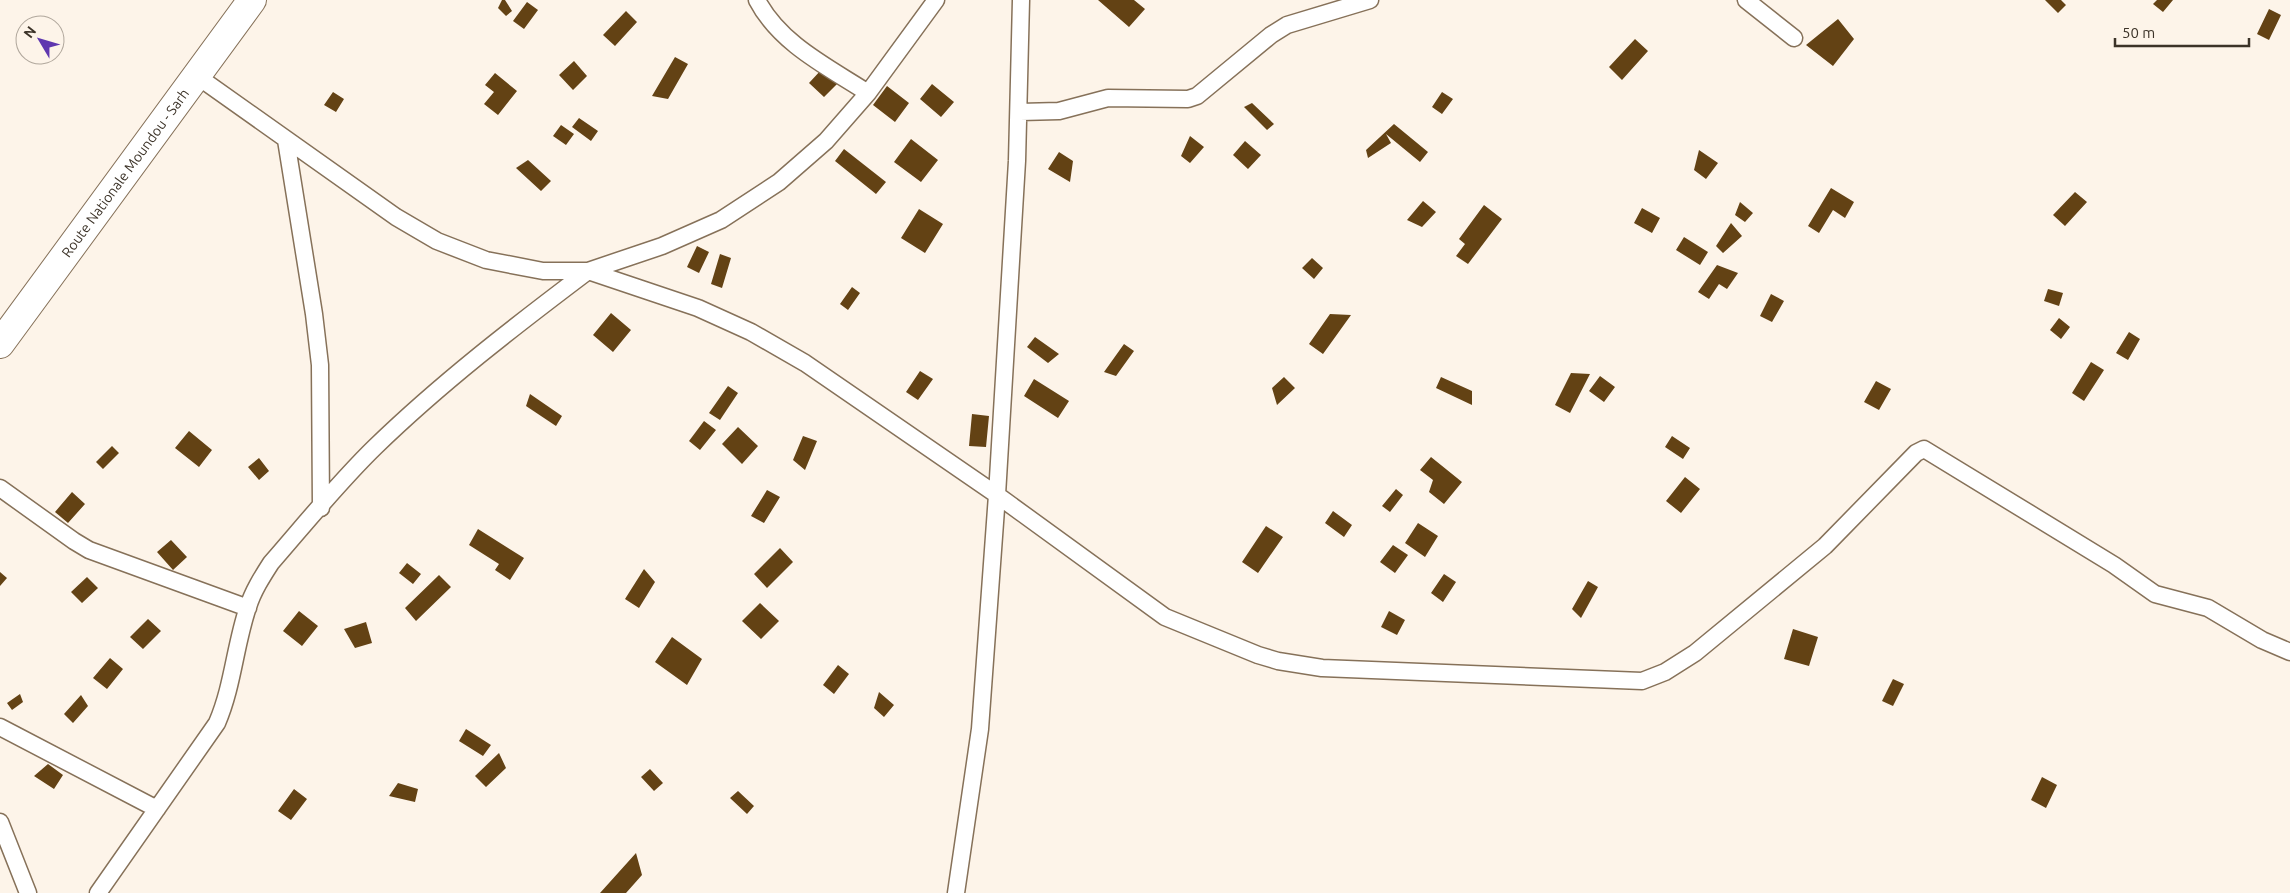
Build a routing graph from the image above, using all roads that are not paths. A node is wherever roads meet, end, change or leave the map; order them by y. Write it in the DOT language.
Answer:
graph roads {
  1 [pos="252,0"];
  2 [pos="756,0"];
  3 [pos="936,0"];
  4 [pos="1021,0"];
  5 [pos="1370,0"];
  6 [pos="1746,0"];
  7 [pos="1794,38"];
  8 [pos="197,76"];
  9 [pos="868,93"];
  10 [pos="1020,112"];
  11 [pos="286,140"];
  12 [pos="588,270"];
  13 [pos="0,344"];
  14 [pos="0,488"];
  15 [pos="997,495"];
  16 [pos="320,508"];
  17 [pos="248,608"];
  18 [pos="2290,652"];
  19 [pos="0,727"];
  20 [pos="158,809"];
  21 [pos="0,822"];
  22 [pos="28,893"];
  23 [pos="98,893"];
  24 [pos="956,893"];
  1 -- 8 [label="highway, Route Nationale Moundou - Sarh"];
  2 -- 9 [label="street"];
  3 -- 9 [label="street"];
  4 -- 10 [label="street"];
  5 -- 10 [label="street"];
  6 -- 7 [label="street"];
  8 -- 11 [label="street"];
  8 -- 13 [label="highway, Route Nationale Moundou - Sarh"];
  9 -- 12 [label="street"];
  10 -- 15 [label="street"];
  11 -- 12 [label="street"];
  11 -- 16 [label="street"];
  12 -- 15 [label="street"];
  12 -- 16 [label="street"];
  14 -- 17 [label="street"];
  15 -- 18 [label="street"];
  15 -- 24 [label="street"];
  16 -- 17 [label="street"];
  17 -- 20 [label="street"];
  19 -- 20 [label="street"];
  20 -- 23 [label="street"];
  21 -- 22 [label="street"];
}
